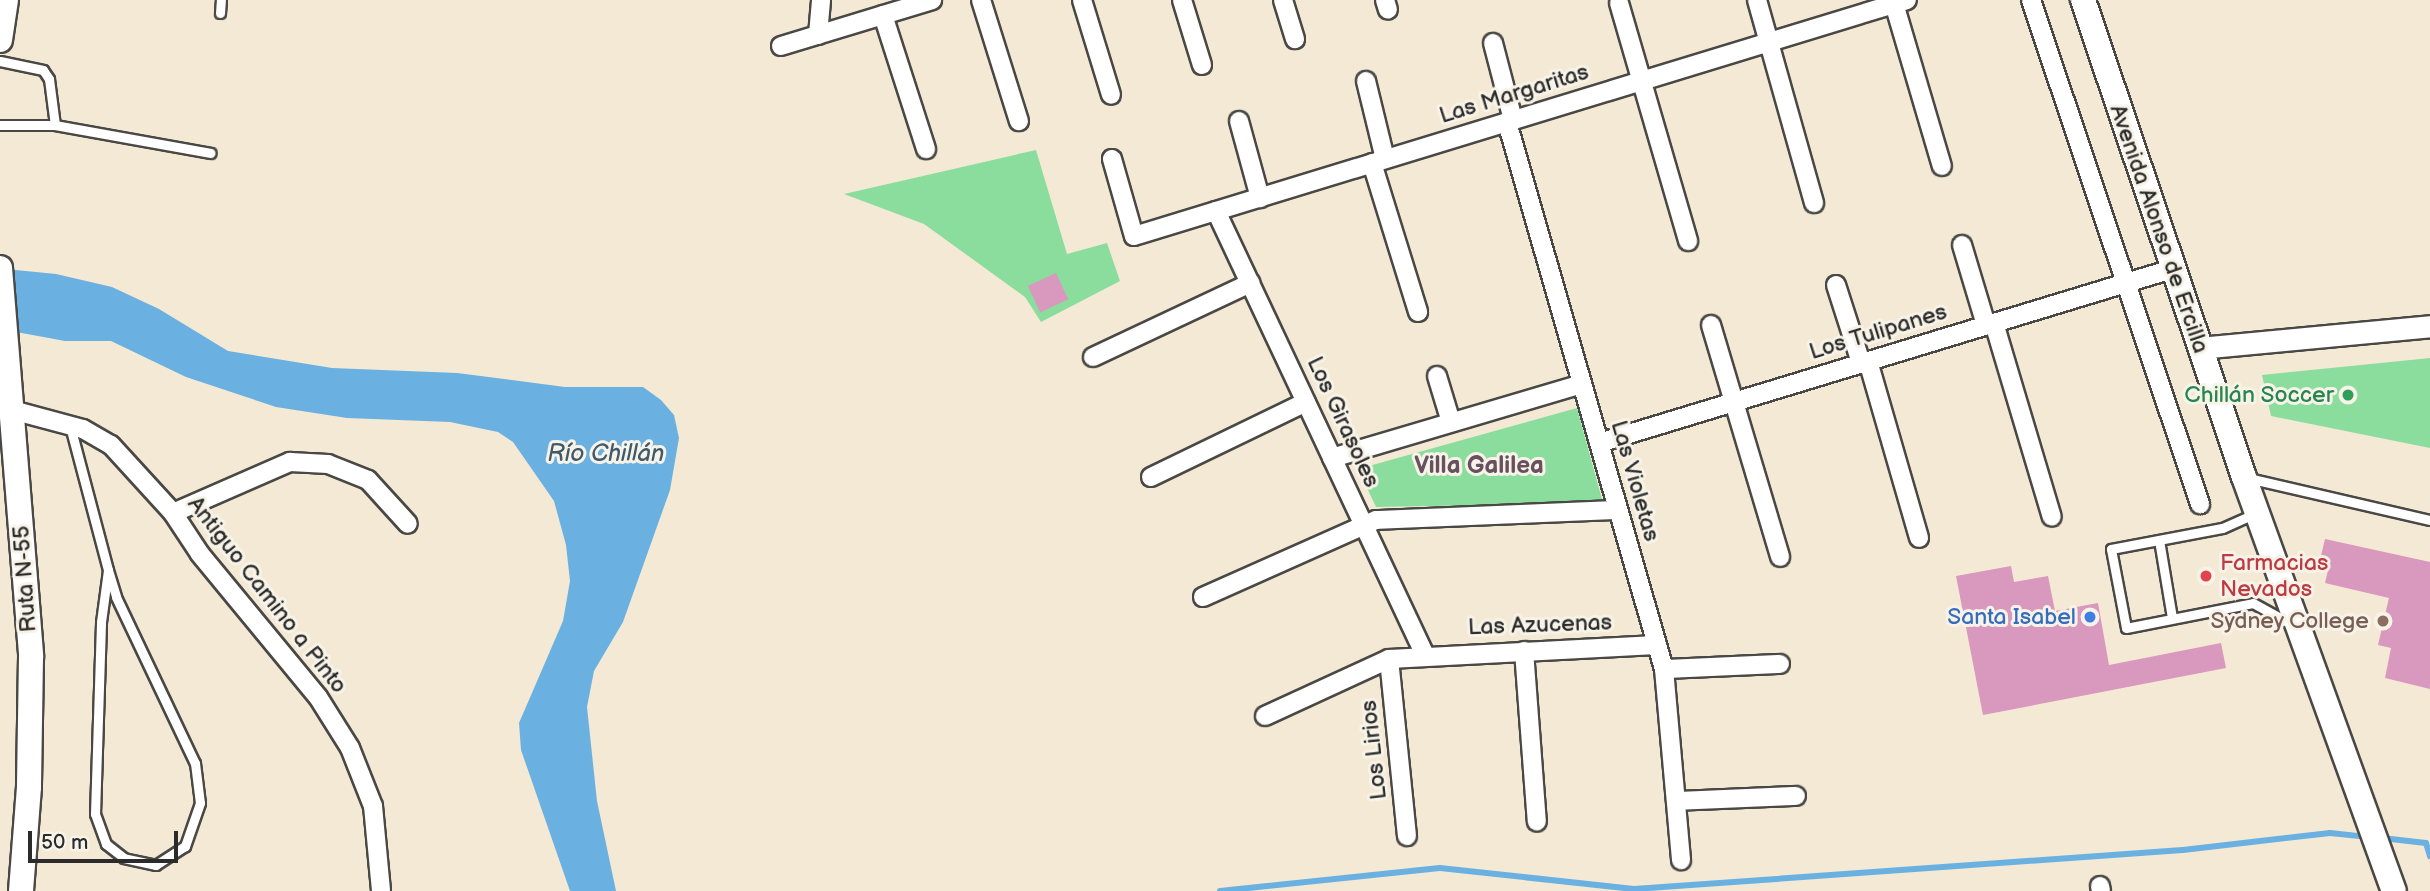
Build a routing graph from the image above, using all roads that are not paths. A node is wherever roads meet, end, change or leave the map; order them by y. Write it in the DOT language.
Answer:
graph roads {
  1 [pos="6,0"];
  2 [pos="221,0"];
  3 [pos="821,0"];
  4 [pos="932,0"];
  5 [pos="981,0"];
  6 [pos="1082,0"];
  7 [pos="1182,0"];
  8 [pos="1283,0"];
  9 [pos="1757,0"];
  10 [pos="2031,0"];
  11 [pos="2083,0"];
  12 [pos="1898,1"];
  13 [pos="1619,3"];
  14 [pos="220,13"];
  15 [pos="883,15"];
  16 [pos="818,35"];
  17 [pos="1295,39"];
  18 [pos="0,40"];
  19 [pos="1769,42"];
  20 [pos="1493,43"];
  21 [pos="781,46"];
  22 [pos="0,61"];
  23 [pos="1202,65"];
  24 [pos="1366,80"];
  25 [pos="1642,81"];
  26 [pos="1111,94"];
  27 [pos="1018,121"];
  28 [pos="1240,121"];
  29 [pos="1510,121"];
  30 [pos="0,125"];
  31 [pos="55,125"];
  32 [pos="926,149"];
  33 [pos="211,153"];
  34 [pos="1112,159"];
  35 [pos="1379,161"];
  36 [pos="1942,166"];
  37 [pos="1260,198"];
  38 [pos="1814,203"];
  39 [pos="1216,211"];
  40 [pos="1688,241"];
  41 [pos="1962,245"];
  42 [pos="0,268"];
  43 [pos="2172,269"];
  44 [pos="1250,283"];
  45 [pos="2125,283"];
  46 [pos="1836,285"];
  47 [pos="1418,312"];
  48 [pos="1990,324"];
  49 [pos="1711,325"];
  50 [pos="2430,326"];
  51 [pos="2199,348"];
  52 [pos="1093,357"];
  53 [pos="1864,362"];
  54 [pos="1437,376"];
  55 [pos="1582,383"];
  56 [pos="1306,402"];
  57 [pos="1734,402"];
  58 [pos="12,411"];
  59 [pos="1451,422"];
  60 [pos="69,424"];
  61 [pos="1599,443"];
  62 [pos="1332,458"];
  63 [pos="1152,477"];
  64 [pos="2244,477"];
  65 [pos="2200,504"];
  66 [pos="1618,510"];
  67 [pos="173,513"];
  68 [pos="2257,513"];
  69 [pos="2052,517"];
  70 [pos="2430,520"];
  71 [pos="1363,523"];
  72 [pos="408,524"];
  73 [pos="1920,538"];
  74 [pos="2159,540"];
  75 [pos="1780,557"];
  76 [pos="108,570"];
  77 [pos="1203,597"];
  78 [pos="2172,618"];
  79 [pos="2299,629"];
  80 [pos="1657,645"];
  81 [pos="1524,651"];
  82 [pos="1425,654"];
  83 [pos="1389,659"];
  84 [pos="1780,664"];
  85 [pos="1664,669"];
  86 [pos="1265,716"];
  87 [pos="1796,796"];
  88 [pos="1676,801"];
  89 [pos="1537,822"];
  90 [pos="1407,836"];
  91 [pos="1681,860"];
  92 [pos="22,891"];
  93 [pos="381,891"];
  94 [pos="2394,891"];
  1 -- 18 [label="main road"];
  2 -- 14 [label="lane"];
  3 -- 16 [label="street"];
  4 -- 15 [label="street"];
  5 -- 27 [label="street"];
  6 -- 26 [label="street"];
  7 -- 23 [label="street"];
  8 -- 17 [label="street"];
  9 -- 19 [label="street"];
  10 -- 45 [label="street"];
  11 -- 43 [label="main road, Avenida Alonso de Ercilla"];
  12 -- 19 [label="street, Las Margaritas"];
  12 -- 36 [label="street"];
  13 -- 25 [label="street"];
  15 -- 16 [label="street"];
  15 -- 32 [label="street"];
  16 -- 21 [label="street"];
  19 -- 25 [label="street, Las Margaritas"];
  19 -- 38 [label="street"];
  20 -- 29 [label="street, Las Violetas"];
  22 -- 31 [label="lane"];
  24 -- 35 [label="street"];
  25 -- 29 [label="street, Las Margaritas"];
  25 -- 40 [label="street"];
  28 -- 37 [label="street"];
  29 -- 35 [label="street, Las Margaritas"];
  29 -- 55 [label="street, Las Violetas"];
  30 -- 31 [label="lane"];
  31 -- 33 [label="lane"];
  34 -- 39 [label="street, Las Margaritas"];
  35 -- 37 [label="street, Las Margaritas"];
  35 -- 47 [label="street"];
  37 -- 39 [label="street, Las Margaritas"];
  39 -- 44 [label="street, Los Girasoles"];
  41 -- 48 [label="street"];
  42 -- 58 [label="main road, Ruta N-55"];
  43 -- 45 [label="street, Los Tulipanes"];
  43 -- 51 [label="main road, Avenida Alonso de Ercilla"];
  44 -- 52 [label="street"];
  44 -- 56 [label="street, Los Girasoles"];
  45 -- 48 [label="street, Los Tulipanes"];
  45 -- 65 [label="street"];
  46 -- 53 [label="street"];
  48 -- 53 [label="street, Los Tulipanes"];
  48 -- 69 [label="street"];
  49 -- 57 [label="street"];
  50 -- 51 [label="street"];
  51 -- 64 [label="main road, Avenida Alonso de Ercilla"];
  53 -- 57 [label="street, Los Tulipanes"];
  53 -- 73 [label="street"];
  54 -- 59 [label="street"];
  55 -- 59 [label="street"];
  55 -- 61 [label="street, Las Violetas"];
  56 -- 62 [label="street, Los Girasoles"];
  56 -- 63 [label="street"];
  57 -- 61 [label="street, Los Tulipanes"];
  57 -- 75 [label="street"];
  58 -- 60 [label="street, Antiguo Camino a Pinto"];
  58 -- 92 [label="main road, Ruta N-55"];
  59 -- 62 [label="street"];
  60 -- 67 [label="street, Antiguo Camino a Pinto"];
  60 -- 76 [label="lane"];
  61 -- 66 [label="street, Las Violetas"];
  62 -- 71 [label="street, Los Girasoles"];
  64 -- 68 [label="main road, Avenida Alonso de Ercilla"];
  64 -- 70 [label="lane"];
  66 -- 71 [label="street"];
  66 -- 80 [label="street, Las Violetas"];
  67 -- 72 [label="street"];
  67 -- 93 [label="street, Antiguo Camino a Pinto"];
  68 -- 74 [label="lane"];
  68 -- 79 [label="main road, Avenida Alonso de Ercilla"];
  71 -- 77 [label="street"];
  71 -- 82 [label="street, Los Girasoles"];
  74 -- 78 [label="lane"];
  74 -- 78 [label="lane"];
  76 -- 76 [label="lane"];
  78 -- 79 [label="lane"];
  79 -- 94 [label="main road, Avenida Alonso de Ercilla"];
  80 -- 81 [label="street, Las Azucenas"];
  80 -- 85 [label="street, Las Violetas"];
  81 -- 82 [label="street, Las Azucenas"];
  81 -- 89 [label="street"];
  82 -- 83 [label="street, Las Azucenas"];
  83 -- 86 [label="street, Las Azucenas"];
  83 -- 90 [label="street, Los Lirios"];
  84 -- 85 [label="street"];
  85 -- 88 [label="street, Las Violetas"];
  87 -- 88 [label="street"];
  88 -- 91 [label="street, Las Violetas"];
}
